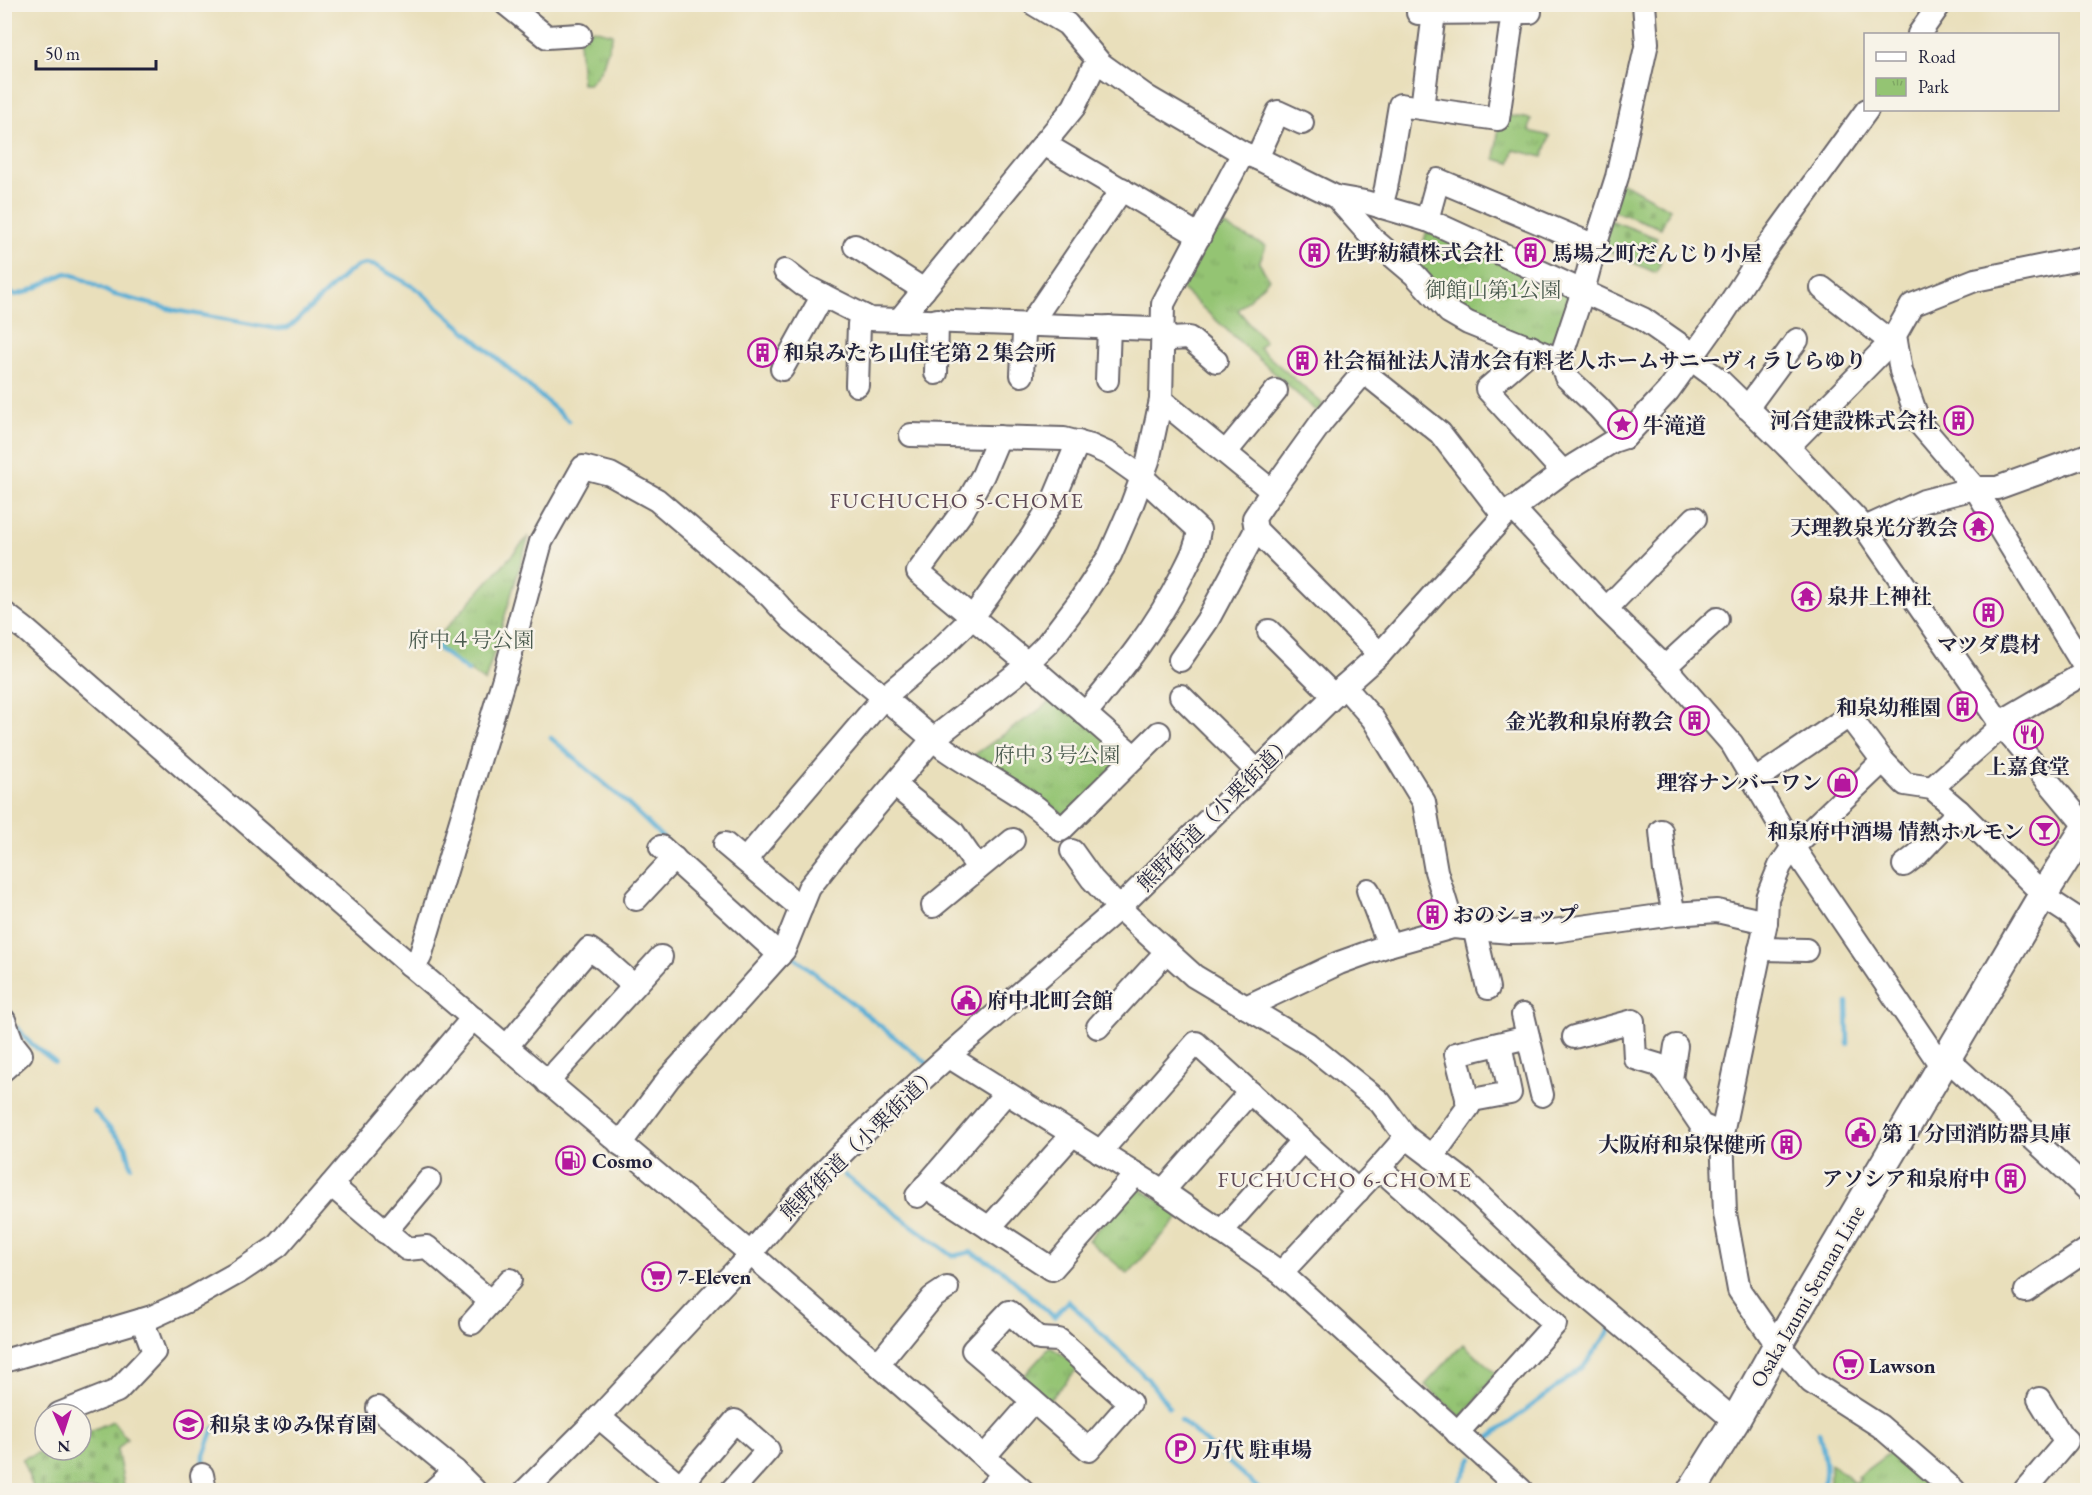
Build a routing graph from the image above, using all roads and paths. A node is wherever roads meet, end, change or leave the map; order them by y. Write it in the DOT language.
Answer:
graph roads {
  1 [pos="506,4"];
  2 [pos="1034,4"];
  3 [pos="1644,4"];
  4 [pos="1940,4"];
  5 [pos="1920,33"];
  6 [pos="580,34"];
  7 [pos="1101,64"];
  8 [pos="1422,108"];
  9 [pos="1866,111"];
  10 [pos="1302,123"];
  11 [pos="1044,144"];
  12 [pos="1250,156"];
  13 [pos="1122,189"];
  14 [pos="1336,197"];
  15 [pos="1381,207"];
  16 [pos="1427,220"];
  17 [pos="1200,236"];
  18 [pos="855,246"];
  19 [pos="1595,246"];
  20 [pos="2088,257"];
  21 [pos="785,272"];
  22 [pos="1822,288"];
  23 [pos="924,290"];
  24 [pos="1583,291"];
  25 [pos="823,295"];
  26 [pos="864,316"];
  27 [pos="900,319"];
  28 [pos="937,320"];
  29 [pos="1030,323"];
  30 [pos="1109,327"];
  31 [pos="1162,331"];
  32 [pos="1893,340"];
  33 [pos="1531,347"];
  34 [pos="1795,353"];
  35 [pos="1691,356"];
  36 [pos="1560,360"];
  37 [pos="1216,361"];
  38 [pos="783,369"];
  39 [pos="936,373"];
  40 [pos="1022,375"];
  41 [pos="1107,380"];
  42 [pos="857,385"];
  43 [pos="1276,391"];
  44 [pos="1161,400"];
  45 [pos="1747,408"];
  46 [pos="911,435"];
  47 [pos="999,437"];
  48 [pos="1625,437"];
  49 [pos="1078,442"];
  50 [pos="1788,447"];
  51 [pos="1226,452"];
  52 [pos="2088,455"];
  53 [pos="1563,472"];
  54 [pos="1142,477"];
  55 [pos="1975,488"];
  56 [pos="1272,491"];
  57 [pos="1509,512"];
  58 [pos="1695,518"];
  59 [pos="1865,528"];
  60 [pos="1256,530"];
  61 [pos="1606,609"];
  62 [pos="4,613"];
  63 [pos="972,618"];
  64 [pos="1717,619"];
  65 [pos="1268,631"];
  66 [pos="1380,654"];
  67 [pos="1180,660"];
  68 [pos="1027,663"];
  69 [pos="1665,667"];
  70 [pos="2087,671"];
  71 [pos="1339,691"];
  72 [pos="1181,696"];
  73 [pos="884,697"];
  74 [pos="1085,714"];
  75 [pos="2002,726"];
  76 [pos="1159,733"];
  77 [pos="933,739"];
  78 [pos="1135,757"];
  79 [pos="1883,761"];
  80 [pos="1257,771"];
  81 [pos="1754,780"];
  82 [pos="894,785"];
  83 [pos="1932,788"];
  84 [pos="1959,811"];
  85 [pos="2087,826"];
  86 [pos="1661,831"];
  87 [pos="1013,840"];
  88 [pos="725,844"];
  89 [pos="1793,847"];
  90 [pos="1072,850"];
  91 [pos="745,860"];
  92 [pos="1904,865"];
  93 [pos="978,868"];
  94 [pos="640,888"];
  95 [pos="1368,890"];
  96 [pos="2044,893"];
  97 [pos="938,895"];
  98 [pos="801,908"];
  99 [pos="1119,908"];
  100 [pos="1674,914"];
  101 [pos="1766,922"];
  102 [pos="1453,927"];
  103 [pos="1476,929"];
  104 [pos="2088,936"];
  105 [pos="1389,945"];
  106 [pos="1760,949"];
  107 [pos="1806,950"];
  108 [pos="1167,951"];
  109 [pos="780,955"];
  110 [pos="662,957"];
  111 [pos="409,964"];
  112 [pos="634,987"];
  113 [pos="1488,988"];
  114 [pos="1246,1007"];
  115 [pos="1523,1015"];
  116 [pos="473,1018"];
  117 [pos="4,1020"];
  118 [pos="1098,1027"];
  119 [pos="1528,1037"];
  120 [pos="1574,1037"];
  121 [pos="1500,1044"];
  122 [pos="507,1046"];
  123 [pos="1676,1046"];
  124 [pos="948,1056"];
  125 [pos="1945,1061"];
  126 [pos="4,1069"];
  127 [pos="1671,1079"];
  128 [pos="548,1083"];
  129 [pos="1250,1092"];
  130 [pos="1006,1093"];
  131 [pos="1542,1095"];
  132 [pos="1467,1101"];
  133 [pos="1073,1134"];
  134 [pos="1722,1134"];
  135 [pos="1406,1137"];
  136 [pos="1303,1140"];
  137 [pos="620,1144"];
  138 [pos="1100,1152"];
  139 [pos="1432,1157"];
  140 [pos="1379,1168"];
  141 [pos="1136,1174"];
  142 [pos="429,1180"];
  143 [pos="331,1185"];
  144 [pos="2088,1190"];
  145 [pos="1163,1191"];
  146 [pos="1358,1191"];
  147 [pos="989,1228"];
  148 [pos="385,1232"];
  149 [pos="1221,1232"];
  150 [pos="2088,1249"];
  151 [pos="751,1254"];
  152 [pos="1281,1273"];
  153 [pos="510,1280"];
  154 [pos="948,1288"];
  155 [pos="2026,1291"];
  156 [pos="491,1302"];
  157 [pos="142,1320"];
  158 [pos="472,1323"];
  159 [pos="1778,1344"];
  160 [pos="4,1361"];
  161 [pos="878,1364"];
  162 [pos="2039,1399"];
  163 [pos="1033,1401"];
  164 [pos="79,1402"];
  165 [pos="599,1417"];
  166 [pos="382,1419"];
  167 [pos="1735,1420"];
  168 [pos="1457,1433"];
  169 [pos="984,1457"];
  170 [pos="455,1471"];
  171 [pos="996,1482"];
  172 [pos="671,1483"];
  173 [pos="434,1491"];
  174 [pos="474,1491"];
  175 [pos="526,1491"];
  176 [pos="732,1491"];
  177 [pos="1022,1491"];
  178 [pos="1521,1491"];
  179 [pos="1692,1491"];
  180 [pos="1954,1491"];
  181 [pos="2025,1491"];
  1 -- 6 [label="street"];
  2 -- 7 [label="street"];
  3 -- 19 [label="street"];
  4 -- 5 [label="street"];
  7 -- 11 [label="street"];
  7 -- 12 [label="street"];
  8 -- 8 [label="street"];
  8 -- 15 [label="street"];
  9 -- 35 [label="street, 熊野街道（小栗街道）"];
  10 -- 12 [label="street"];
  11 -- 13 [label="street"];
  11 -- 23 [label="street"];
  12 -- 14 [label="street"];
  12 -- 17 [label="street"];
  13 -- 17 [label="street"];
  13 -- 29 [label="street"];
  14 -- 15 [label="street"];
  14 -- 33 [label="street"];
  15 -- 16 [label="street"];
  16 -- 19 [label="street"];
  16 -- 24 [label="street"];
  17 -- 31 [label="street"];
  18 -- 23 [label="street"];
  19 -- 24 [label="street"];
  20 -- 32 [label="street"];
  21 -- 25 [label="street"];
  22 -- 32 [label="street"];
  23 -- 27 [label="street"];
  24 -- 35 [label="street"];
  24 -- 36 [label="street"];
  25 -- 26 [label="street"];
  25 -- 38 [label="street"];
  26 -- 27 [label="street"];
  26 -- 42 [label="street"];
  27 -- 28 [label="street"];
  28 -- 29 [label="street"];
  28 -- 39 [label="street"];
  29 -- 30 [label="street"];
  29 -- 40 [label="street"];
  30 -- 31 [label="street"];
  30 -- 41 [label="street"];
  31 -- 37 [label="street"];
  31 -- 44 [label="street"];
  32 -- 50 [label="street"];
  32 -- 55 [label="street"];
  33 -- 36 [label="street"];
  33 -- 53 [label="street"];
  34 -- 45 [label="street"];
  35 -- 45 [label="street"];
  35 -- 48 [label="street, 熊野街道（小栗街道）"];
  36 -- 48 [label="street"];
  43 -- 51 [label="street"];
  44 -- 51 [label="street"];
  44 -- 54 [label="street"];
  45 -- 50 [label="street"];
  46 -- 47 [label="street"];
  47 -- 49 [label="street"];
  47 -- 63 [label="street"];
  48 -- 53 [label="street, 熊野街道（小栗街道）"];
  49 -- 54 [label="street"];
  49 -- 63 [label="street"];
  50 -- 59 [label="street"];
  51 -- 56 [label="street"];
  52 -- 55 [label="street"];
  53 -- 57 [label="street, 熊野街道（小栗街道）"];
  54 -- 68 [label="street"];
  54 -- 74 [label="street"];
  55 -- 59 [label="street"];
  55 -- 70 [label="street"];
  56 -- 57 [label="street"];
  56 -- 60 [label="street"];
  57 -- 61 [label="street"];
  57 -- 66 [label="street, 熊野街道（小栗街道）"];
  58 -- 61 [label="street"];
  59 -- 75 [label="street"];
  60 -- 66 [label="street"];
  60 -- 67 [label="street"];
  61 -- 69 [label="street"];
  62 -- 111 [label="street"];
  63 -- 68 [label="street"];
  63 -- 73 [label="street"];
  64 -- 69 [label="street"];
  65 -- 71 [label="street"];
  66 -- 71 [label="street, 熊野街道（小栗街道）"];
  68 -- 74 [label="street"];
  68 -- 77 [label="street"];
  69 -- 81 [label="street"];
  70 -- 75 [label="street"];
  71 -- 80 [label="street, 熊野街道（小栗街道）"];
  71 -- 102 [label="street"];
  72 -- 80 [label="street"];
  73 -- 77 [label="street"];
  73 -- 91 [label="street"];
  73 -- 111 [label="street"];
  74 -- 78 [label="street"];
  75 -- 83 [label="street"];
  75 -- 85 [label="street"];
  76 -- 78 [label="street"];
  77 -- 78 [label="street"];
  77 -- 82 [label="street"];
  79 -- 81 [label="street"];
  79 -- 83 [label="street"];
  79 -- 89 [label="street"];
  80 -- 99 [label="street, 熊野街道（小栗街道）"];
  81 -- 89 [label="street"];
  82 -- 93 [label="street"];
  82 -- 98 [label="street"];
  83 -- 84 [label="street"];
  84 -- 92 [label="street"];
  84 -- 96 [label="street"];
  85 -- 96 [label="main road, Osaka Izumi Sennan Line"];
  86 -- 100 [label="street"];
  87 -- 93 [label="street"];
  88 -- 91 [label="street"];
  89 -- 101 [label="street"];
  89 -- 125 [label="street"];
  90 -- 99 [label="street"];
  91 -- 98 [label="street"];
  93 -- 97 [label="street"];
  94 -- 109 [label="street"];
  95 -- 105 [label="street"];
  96 -- 104 [label="street"];
  96 -- 125 [label="main road, Osaka Izumi Sennan Line"];
  98 -- 109 [label="street"];
  99 -- 108 [label="street"];
  99 -- 124 [label="street, 熊野街道（小栗街道）"];
  100 -- 101 [label="street"];
  100 -- 103 [label="street"];
  101 -- 106 [label="street"];
  102 -- 103 [label="street"];
  102 -- 105 [label="street"];
  103 -- 113 [label="street"];
  105 -- 114 [label="street"];
  106 -- 107 [label="street"];
  106 -- 134 [label="street"];
  108 -- 114 [label="street"];
  108 -- 118 [label="street"];
  109 -- 137 [label="street"];
  110 -- 112 [label="street"];
  111 -- 116 [label="street"];
  112 -- 122 [label="street"];
  112 -- 128 [label="street"];
  114 -- 135 [label="street"];
  115 -- 119 [label="street"];
  116 -- 122 [label="street"];
  116 -- 143 [label="street"];
  117 -- 126 [label="street"];
  119 -- 121 [label="street"];
  119 -- 131 [label="street"];
  120 -- 127 [label="street"];
  121 -- 132 [label="street"];
  121 -- 132 [label="street"];
  122 -- 128 [label="street"];
  123 -- 127 [label="street"];
  124 -- 130 [label="street"];
  124 -- 151 [label="street, 熊野街道（小栗街道）"];
  125 -- 144 [label="street"];
  125 -- 159 [label="main road, Osaka Izumi Sennan Line"];
  127 -- 134 [label="street"];
  128 -- 137 [label="street"];
  129 -- 136 [label="street"];
  129 -- 138 [label="street"];
  129 -- 145 [label="street"];
  130 -- 133 [label="street"];
  130 -- 147 [label="street"];
  132 -- 139 [label="street"];
  133 -- 138 [label="street"];
  133 -- 147 [label="street"];
  134 -- 159 [label="street"];
  135 -- 139 [label="street"];
  135 -- 140 [label="street"];
  136 -- 146 [label="street"];
  136 -- 149 [label="street"];
  137 -- 151 [label="street"];
  138 -- 141 [label="street"];
  139 -- 167 [label="street"];
  140 -- 146 [label="street"];
  140 -- 168 [label="street"];
  141 -- 145 [label="street"];
  141 -- 147 [label="street"];
  142 -- 148 [label="street"];
  143 -- 148 [label="street"];
  143 -- 157 [label="street"];
  145 -- 149 [label="street"];
  146 -- 152 [label="street"];
  148 -- 156 [label="street"];
  149 -- 152 [label="street"];
  150 -- 155 [label="street"];
  151 -- 161 [label="street"];
  151 -- 165 [label="street, 熊野街道（小栗街道）"];
  152 -- 168 [label="street"];
  153 -- 156 [label="street"];
  154 -- 161 [label="street"];
  156 -- 158 [label="street"];
  157 -- 160 [label="street"];
  157 -- 164 [label="street"];
  159 -- 167 [label="main road, Osaka Izumi Sennan Line"];
  159 -- 180 [label="street"];
  161 -- 169 [label="street"];
  162 -- 181 [label="street"];
  163 -- 163 [label="street"];
  163 -- 169 [label="street"];
  165 -- 172 [label="street"];
  165 -- 175 [label="street, 熊野街道（小栗街道）"];
  166 -- 170 [label="street"];
  167 -- 179 [label="main road, Osaka Izumi Sennan Line"];
  168 -- 178 [label="street"];
  169 -- 171 [label="street"];
  170 -- 173 [label="street"];
  170 -- 174 [label="street"];
  171 -- 177 [label="street"];
  172 -- 176 [label="street"];
}
